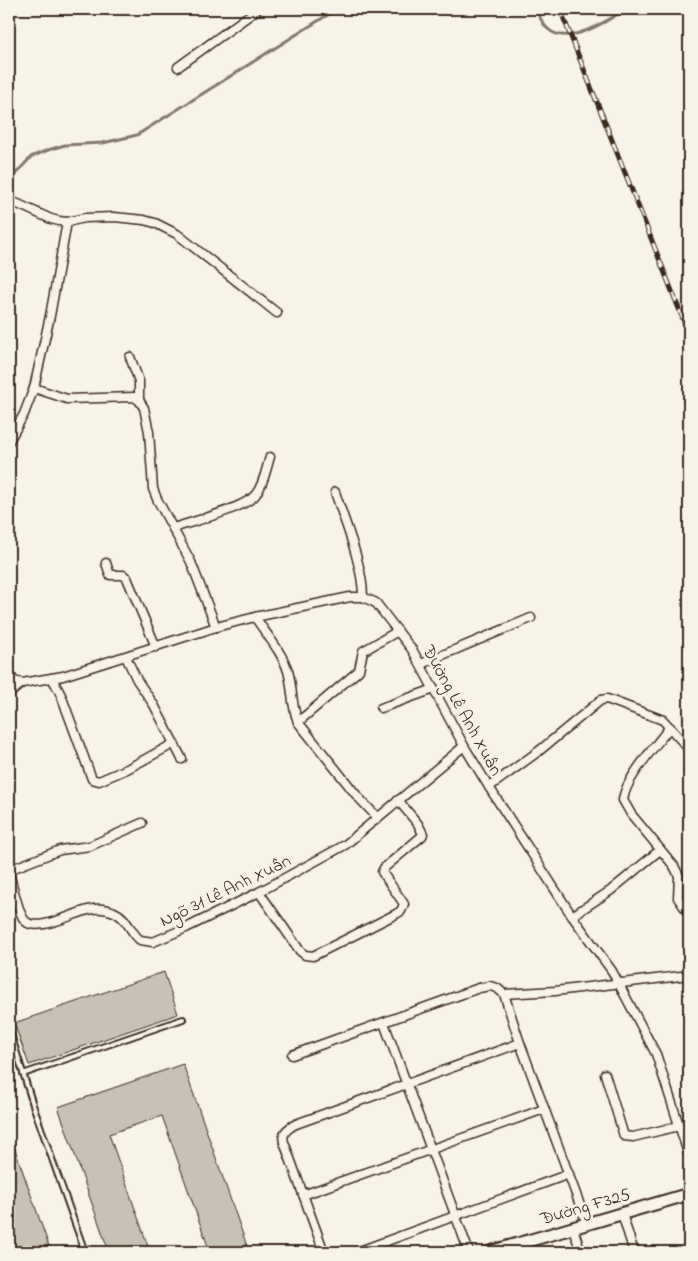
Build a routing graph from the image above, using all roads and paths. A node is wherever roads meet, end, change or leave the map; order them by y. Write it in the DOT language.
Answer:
graph roads {
  1 [pos="258,9"];
  2 [pos="178,66"];
  3 [pos="9,200"];
  4 [pos="67,222"];
  5 [pos="277,313"];
  6 [pos="130,357"];
  7 [pos="34,388"];
  8 [pos="139,400"];
  9 [pos="9,440"];
  10 [pos="270,457"];
  11 [pos="335,492"];
  12 [pos="173,528"];
  13 [pos="106,563"];
  14 [pos="363,597"];
  15 [pos="255,617"];
  16 [pos="531,618"];
  17 [pos="216,627"];
  18 [pos="398,631"];
  19 [pos="156,647"];
  20 [pos="126,657"];
  21 [pos="421,664"];
  22 [pos="9,673"];
  23 [pos="52,678"];
  24 [pos="22,683"];
  25 [pos="434,689"];
  26 [pos="9,694"];
  27 [pos="381,708"];
  28 [pos="298,722"];
  29 [pos="670,728"];
  30 [pos="173,744"];
  31 [pos="464,746"];
  32 [pos="689,749"];
  33 [pos="182,759"];
  34 [pos="489,787"];
  35 [pos="398,800"];
  36 [pos="377,817"];
  37 [pos="142,823"];
  38 [pos="660,850"];
  39 [pos="9,870"];
  40 [pos="9,874"];
  41 [pos="259,892"];
  42 [pos="689,914"];
  43 [pos="572,916"];
  44 [pos="689,975"];
  45 [pos="620,983"];
  46 [pos="504,994"];
  47 [pos="183,1019"];
  48 [pos="384,1023"];
  49 [pos="9,1028"];
  50 [pos="520,1044"];
  51 [pos="292,1055"];
  52 [pos="24,1074"];
  53 [pos="605,1074"];
  54 [pos="408,1084"];
  55 [pos="544,1109"];
  56 [pos="679,1126"];
  57 [pos="431,1150"];
  58 [pos="689,1156"];
  59 [pos="569,1174"];
  60 [pos="689,1194"];
  61 [pos="303,1195"];
  62 [pos="622,1214"];
  63 [pos="455,1215"];
  64 [pos="587,1224"];
  65 [pos="573,1228"];
  66 [pos="85,1252"];
  67 [pos="324,1252"];
  68 [pos="357,1252"];
  69 [pos="469,1252"];
  70 [pos="490,1252"];
  71 [pos="581,1252"];
  72 [pos="634,1252"];
  1 -- 2 [label="street"];
  3 -- 4 [label="street"];
  4 -- 5 [label="street"];
  4 -- 7 [label="street"];
  6 -- 8 [label="street"];
  7 -- 8 [label="street"];
  7 -- 9 [label="street"];
  8 -- 12 [label="street"];
  10 -- 12 [label="street"];
  11 -- 14 [label="street"];
  12 -- 17 [label="street"];
  13 -- 19 [label="street"];
  14 -- 15 [label="street"];
  14 -- 18 [label="street, Đường Lê Anh Xuân"];
  15 -- 17 [label="street"];
  15 -- 28 [label="street"];
  16 -- 21 [label="street"];
  17 -- 19 [label="street"];
  18 -- 21 [label="street, Đường Lê Anh Xuân"];
  18 -- 28 [label="street"];
  19 -- 20 [label="street"];
  20 -- 23 [label="street"];
  20 -- 30 [label="street"];
  21 -- 25 [label="street, Đường Lê Anh Xuân"];
  22 -- 24 [label="street"];
  23 -- 24 [label="street"];
  23 -- 30 [label="street"];
  24 -- 26 [label="street"];
  25 -- 27 [label="street"];
  25 -- 31 [label="street, Đường Lê Anh Xuân"];
  28 -- 36 [label="street"];
  29 -- 32 [label="street"];
  29 -- 34 [label="street"];
  29 -- 38 [label="street"];
  30 -- 33 [label="street"];
  31 -- 34 [label="street, Đường Lê Anh Xuân"];
  31 -- 35 [label="street, Ngõ 31 Lê Anh Xuân"];
  34 -- 43 [label="street, Đường Lê Anh Xuân"];
  35 -- 36 [label="street, Ngõ 31 Lê Anh Xuân"];
  35 -- 41 [label="street"];
  36 -- 41 [label="street, Ngõ 31 Lê Anh Xuân"];
  37 -- 39 [label="street"];
  38 -- 42 [label="street"];
  38 -- 43 [label="street"];
  40 -- 41 [label="street, Ngõ 31 Lê Anh Xuân"];
  43 -- 45 [label="street, Đường Lê Anh Xuân"];
  44 -- 45 [label="street"];
  45 -- 46 [label="street"];
  45 -- 56 [label="street, Đường Lê Anh Xuân"];
  46 -- 48 [label="street"];
  46 -- 50 [label="street"];
  47 -- 52 [label="lane"];
  48 -- 51 [label="street"];
  48 -- 54 [label="street"];
  49 -- 52 [label="lane"];
  50 -- 54 [label="street"];
  50 -- 55 [label="street"];
  52 -- 66 [label="lane"];
  53 -- 56 [label="street"];
  54 -- 57 [label="street"];
  54 -- 61 [label="street"];
  55 -- 57 [label="street"];
  55 -- 59 [label="street"];
  56 -- 58 [label="street, Đường Lê Anh Xuân"];
  57 -- 61 [label="street"];
  57 -- 63 [label="street"];
  59 -- 63 [label="street"];
  59 -- 64 [label="street"];
  60 -- 62 [label="main road, Đường F325"];
  61 -- 67 [label="street"];
  62 -- 64 [label="main road, Đường F325"];
  62 -- 72 [label="street"];
  63 -- 68 [label="street"];
  63 -- 69 [label="street"];
  64 -- 65 [label="main road, Đường F325"];
  65 -- 70 [label="main road, Đường F325"];
  65 -- 71 [label="street"];
}
